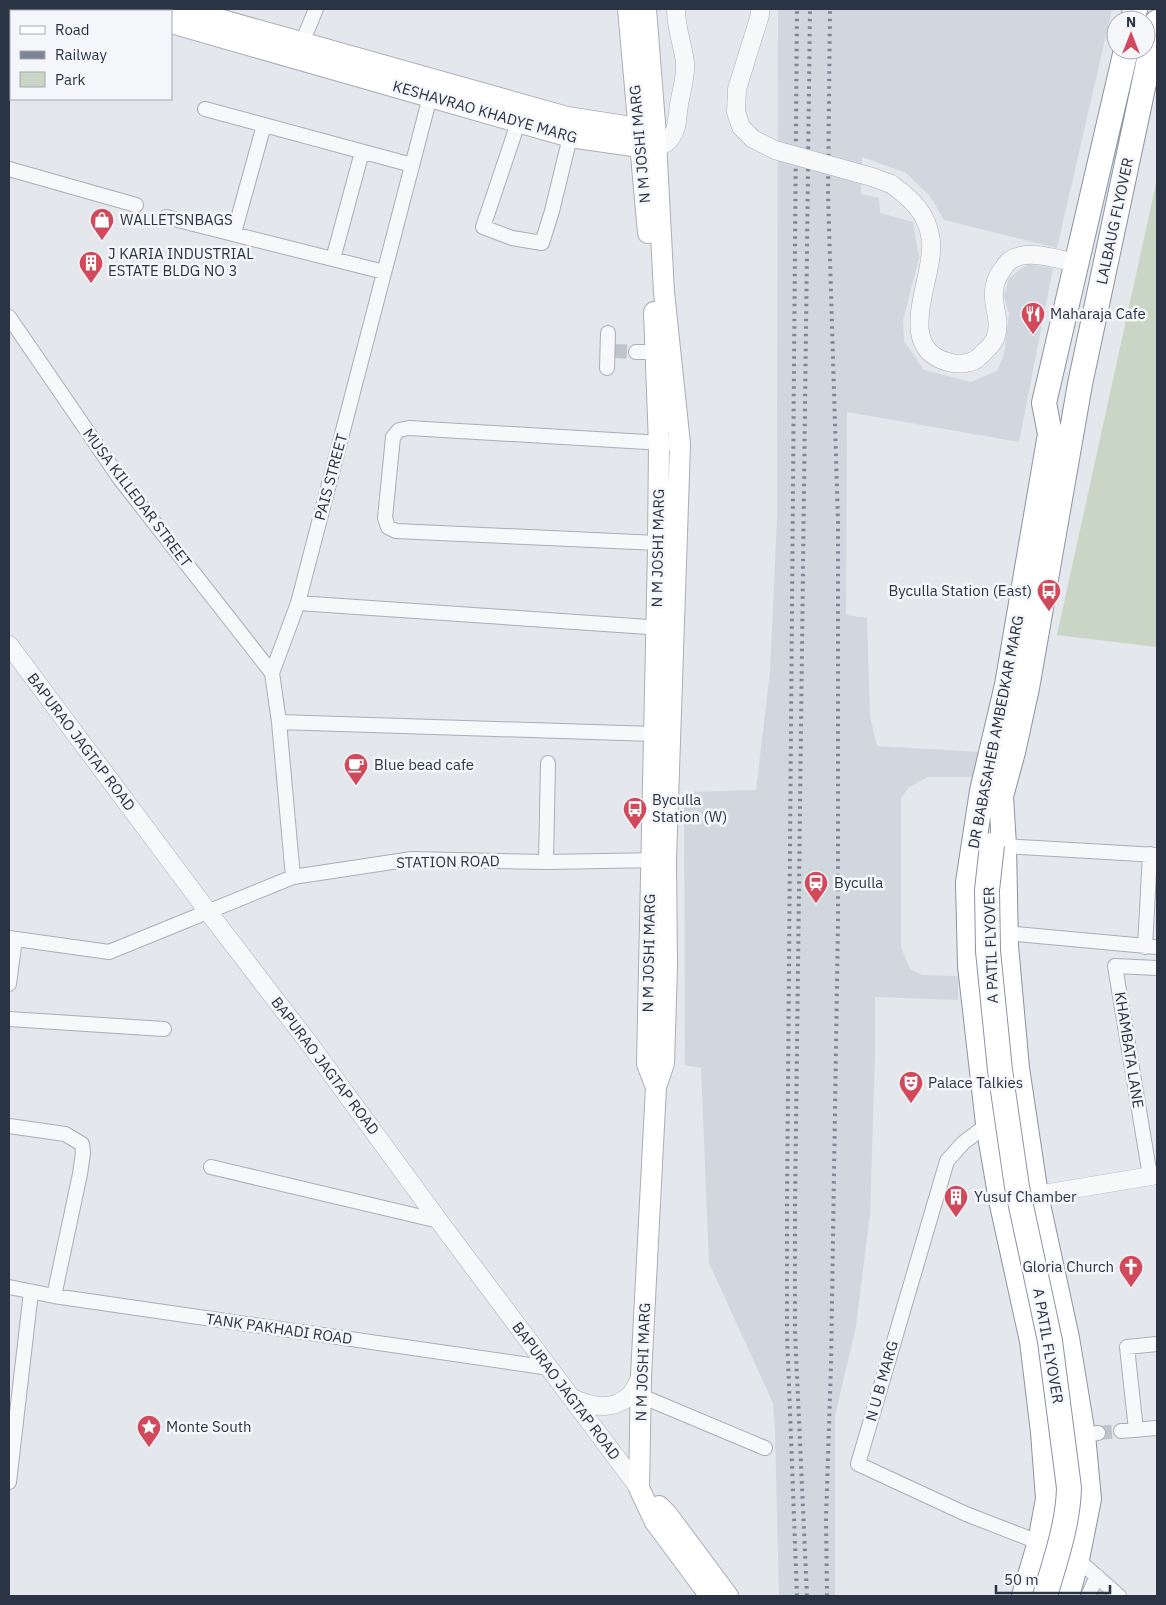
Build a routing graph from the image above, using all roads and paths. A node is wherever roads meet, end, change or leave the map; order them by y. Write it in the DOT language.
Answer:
graph roads {
  1 [pos="183,9"];
  2 [pos="316,9"];
  3 [pos="628,9"];
  4 [pos="646,9"];
  5 [pos="676,9"];
  6 [pos="760,9"];
  7 [pos="1157,22"];
  8 [pos="172,23"];
  9 [pos="299,50"];
  10 [pos="1124,60"];
  11 [pos="1137,60"];
  12 [pos="1157,86"];
  13 [pos="432,89"];
  14 [pos="679,105"];
  15 [pos="205,109"];
  16 [pos="518,123"];
  17 [pos="264,125"];
  18 [pos="647,125"];
  19 [pos="570,137"];
  20 [pos="649,147"];
  21 [pos="362,152"];
  22 [pos="412,166"];
  23 [pos="9,169"];
  24 [pos="136,205"];
  25 [pos="166,217"];
  26 [pos="234,233"];
  27 [pos="333,259"];
  28 [pos="1076,263"];
  29 [pos="384,272"];
  30 [pos="9,318"];
  31 [pos="608,333"];
  32 [pos="653,352"];
  33 [pos="607,368"];
  34 [pos="1070,385"];
  35 [pos="1074,420"];
  36 [pos="1050,434"];
  37 [pos="659,444"];
  38 [pos="680,444"];
  39 [pos="668,511"];
  40 [pos="658,543"];
  41 [pos="298,604"];
  42 [pos="666,628"];
  43 [pos="9,645"];
  44 [pos="272,673"];
  45 [pos="279,722"];
  46 [pos="654,734"];
  47 [pos="548,763"];
  48 [pos="1001,796"];
  49 [pos="998,845"];
  50 [pos="1154,855"];
  51 [pos="658,860"];
  52 [pos="546,862"];
  53 [pos="293,878"];
  54 [pos="209,913"];
  55 [pos="1006,933"];
  56 [pos="12,939"];
  57 [pos="1151,947"];
  58 [pos="1157,968"];
  59 [pos="9,984"];
  60 [pos="9,1019"];
  61 [pos="164,1029"];
  62 [pos="988,1124"];
  63 [pos="9,1126"];
  64 [pos="211,1167"];
  65 [pos="1154,1176"];
  66 [pos="1036,1195"];
  67 [pos="1001,1200"];
  68 [pos="439,1221"];
  69 [pos="9,1287"];
  70 [pos="31,1292"];
  71 [pos="54,1296"];
  72 [pos="1157,1344"];
  73 [pos="550,1368"];
  74 [pos="641,1386"];
  75 [pos="572,1398"];
  76 [pos="1157,1428"];
  77 [pos="1136,1430"];
  78 [pos="1121,1431"];
  79 [pos="765,1448"];
  80 [pos="9,1482"];
  81 [pos="639,1488"];
  82 [pos="1040,1542"];
  83 [pos="1078,1558"];
  84 [pos="1097,1576"];
  85 [pos="710,1596"];
  86 [pos="728,1596"];
  87 [pos="1024,1596"];
  88 [pos="1045,1596"];
  89 [pos="1066,1596"];
  90 [pos="1088,1596"];
  91 [pos="1120,1596"];
  1 -- 9 [label="main road, KESHAVRAO KHADYE MARG"];
  2 -- 9 [label="street"];
  3 -- 18 [label="main road, N M JOSHI MARG"];
  4 -- 18 [label="main road, N M JOSHI MARG"];
  5 -- 14 [label="street"];
  6 -- 28 [label="street, bridge"];
  7 -- 34 [label="highway, LALBAUG FLYOVER"];
  8 -- 9 [label="main road, KESHAVRAO KHADYE MARG"];
  9 -- 13 [label="main road, KESHAVRAO KHADYE MARG"];
  10 -- 28 [label="highway, DR BABASAHEB AMBEDKAR MARG"];
  11 -- 34 [label="highway, LALBAUG FLYOVER"];
  12 -- 35 [label="highway"];
  13 -- 16 [label="main road, KESHAVRAO KHADYE MARG"];
  13 -- 18 [label="main road, KESHAVRAO KHADYE MARG"];
  13 -- 22 [label="street, PAIS STREET"];
  14 -- 18 [label="street"];
  14 -- 20 [label="street"];
  15 -- 17 [label="street"];
  16 -- 19 [label="main road, KESHAVRAO KHADYE MARG"];
  16 -- 19 [label="street"];
  17 -- 21 [label="street"];
  17 -- 26 [label="street"];
  18 -- 20 [label="main road, N M JOSHI MARG"];
  19 -- 20 [label="main road, KESHAVRAO KHADYE MARG"];
  20 -- 32 [label="main road, N M JOSHI MARG"];
  21 -- 22 [label="street"];
  21 -- 27 [label="street"];
  22 -- 29 [label="street, PAIS STREET"];
  23 -- 24 [label="street"];
  25 -- 26 [label="street"];
  26 -- 27 [label="street"];
  27 -- 29 [label="street"];
  28 -- 36 [label="highway, DR BABASAHEB AMBEDKAR MARG"];
  29 -- 41 [label="street, PAIS STREET"];
  30 -- 44 [label="street, MUSA KILLEDAR STREET"];
  31 -- 33 [label="street"];
  32 -- 37 [label="main road, N M JOSHI MARG"];
  32 -- 38 [label="main road, N M JOSHI MARG"];
  34 -- 35 [label="highway, LALBAUG FLYOVER"];
  34 -- 36 [label="highway, LALBAUG FLYOVER"];
  35 -- 48 [label="highway, LALBAUG FLYOVER"];
  36 -- 62 [label="highway, DR BABASAHEB AMBEDKAR MARG"];
  37 -- 38 [label="street"];
  37 -- 39 [label="main road, N M JOSHI MARG"];
  37 -- 40 [label="street"];
  38 -- 39 [label="main road, N M JOSHI MARG"];
  39 -- 40 [label="main road, N M JOSHI MARG"];
  39 -- 42 [label="main road, N M JOSHI MARG"];
  40 -- 42 [label="main road, N M JOSHI MARG"];
  41 -- 42 [label="street"];
  41 -- 44 [label="street, PAIS STREET"];
  42 -- 46 [label="main road, N M JOSHI MARG"];
  42 -- 51 [label="main road, N M JOSHI MARG"];
  43 -- 54 [label="street, BAPURAO JAGTAP ROAD"];
  44 -- 45 [label="street, PAIS STREET"];
  45 -- 46 [label="street"];
  45 -- 53 [label="street, PAIS STREET"];
  46 -- 51 [label="main road, N M JOSHI MARG"];
  47 -- 52 [label="street"];
  48 -- 49 [label="highway, A PATIL FLYOVER"];
  49 -- 50 [label="street"];
  49 -- 55 [label="highway"];
  49 -- 88 [label="highway, A PATIL FLYOVER, bridge"];
  50 -- 57 [label="street"];
  51 -- 52 [label="street, STATION ROAD"];
  51 -- 74 [label="main road, N M JOSHI MARG"];
  52 -- 53 [label="street, STATION ROAD"];
  53 -- 54 [label="street, STATION ROAD"];
  54 -- 56 [label="street, STATION ROAD"];
  54 -- 68 [label="street, BAPURAO JAGTAP ROAD"];
  55 -- 57 [label="street"];
  55 -- 66 [label="highway"];
  56 -- 59 [label="street"];
  58 -- 65 [label="street, KHAMBATA LANE"];
  60 -- 61 [label="street"];
  62 -- 67 [label="highway, DR BABASAHEB AMBEDKAR MARG"];
  62 -- 82 [label="street, N U B MARG"];
  63 -- 71 [label="street"];
  64 -- 68 [label="street"];
  65 -- 66 [label="street"];
  66 -- 67 [label="street"];
  66 -- 83 [label="highway"];
  67 -- 82 [label="highway, DR BABASAHEB AMBEDKAR MARG"];
  68 -- 73 [label="street, BAPURAO JAGTAP ROAD"];
  69 -- 70 [label="street, TANK PAKHADI ROAD"];
  70 -- 71 [label="street, TANK PAKHADI ROAD"];
  70 -- 80 [label="street"];
  71 -- 73 [label="street, TANK PAKHADI ROAD"];
  72 -- 77 [label="street"];
  73 -- 75 [label="street, BAPURAO JAGTAP ROAD"];
  74 -- 75 [label="street"];
  74 -- 79 [label="street"];
  74 -- 81 [label="main road, N M JOSHI MARG"];
  75 -- 81 [label="street, BAPURAO JAGTAP ROAD"];
  76 -- 77 [label="street"];
  77 -- 78 [label="street"];
  81 -- 85 [label="main road, N M JOSHI MARG"];
  81 -- 86 [label="main road"];
  82 -- 83 [label="street"];
  82 -- 87 [label="highway, DR BABASAHEB AMBEDKAR MARG"];
  83 -- 84 [label="street"];
  83 -- 89 [label="highway"];
  84 -- 90 [label="street"];
  84 -- 91 [label="street"];
}
